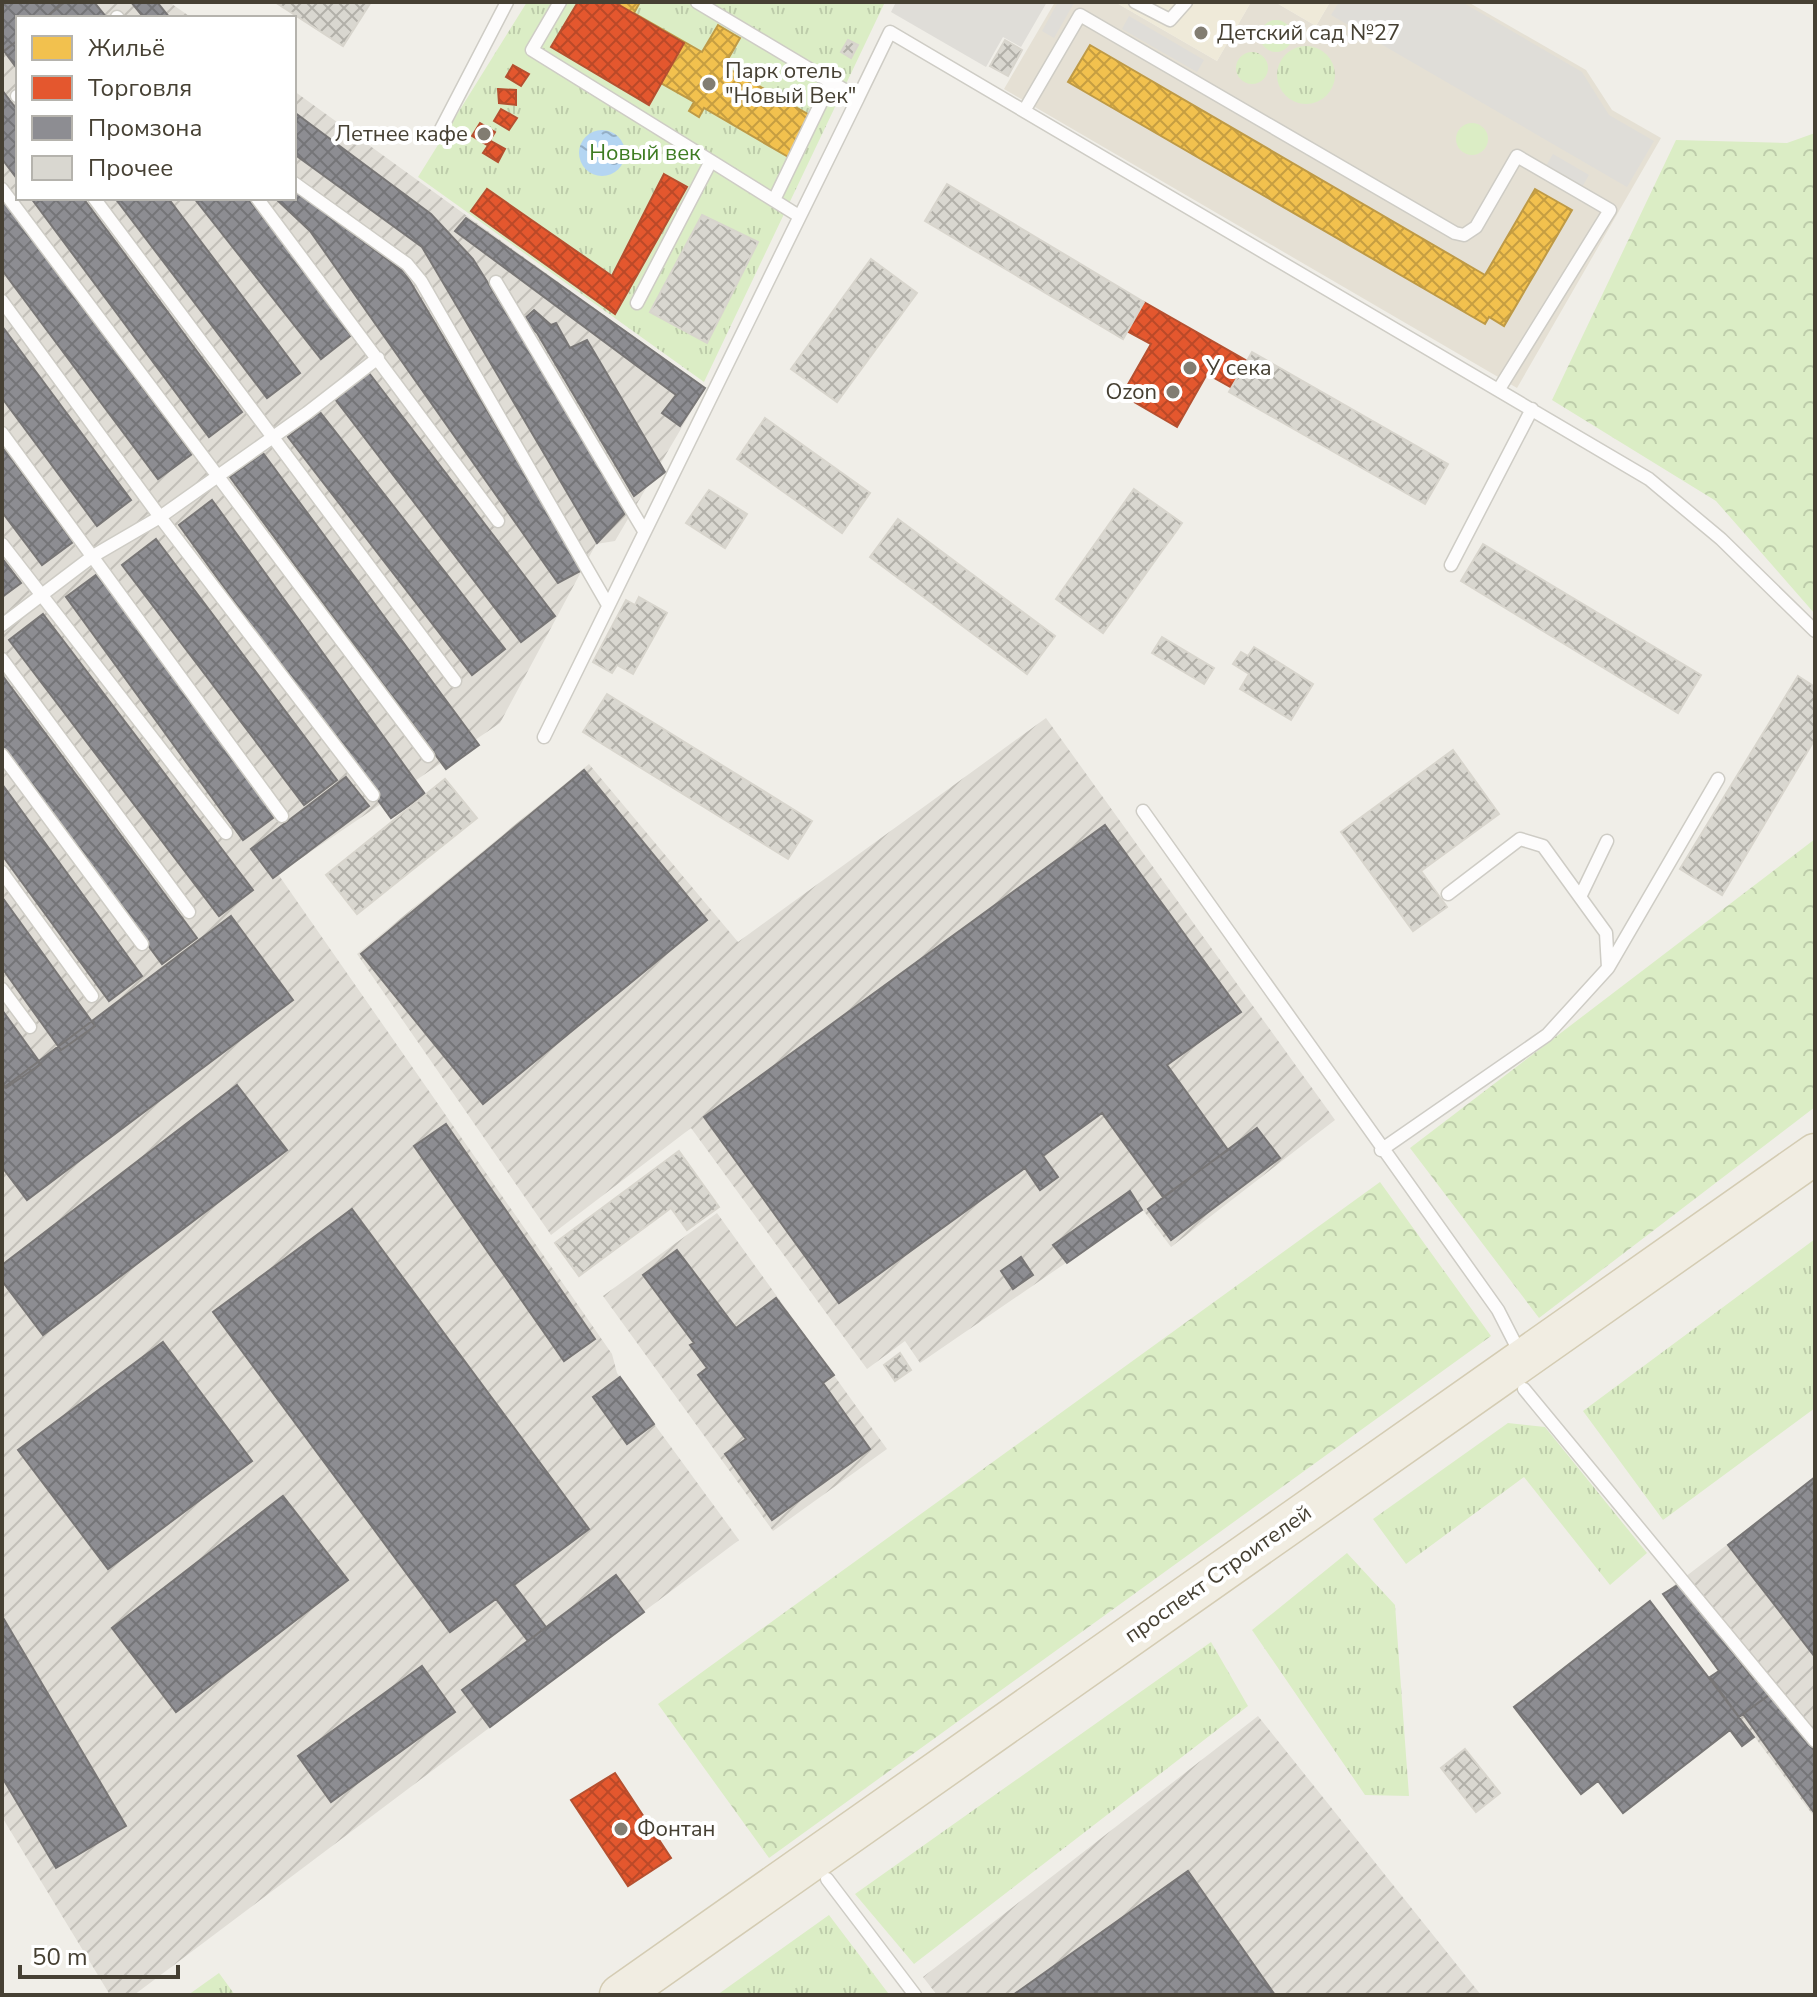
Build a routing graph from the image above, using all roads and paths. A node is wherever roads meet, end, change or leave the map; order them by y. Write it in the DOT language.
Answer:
graph roads {
  1 [pos="507,2"];
  2 [pos="560,2"];
  3 [pos="697,2"];
  4 [pos="1087,2"];
  5 [pos="1135,2"];
  6 [pos="1186,2"];
  7 [pos="1080,15"];
  8 [pos="831,82"];
  9 [pos="858,98"];
  10 [pos="1024,111"];
  11 [pos="438,135"];
  12 [pos="711,161"];
  13 [pos="296,184"];
  14 [pos="2,189"];
  15 [pos="96,200"];
  16 [pos="259,200"];
  17 [pos="774,200"];
  18 [pos="799,216"];
  19 [pos="496,282"];
  20 [pos="2,301"];
  21 [pos="637,303"];
  22 [pos="378,358"];
  23 [pos="1499,389"];
  24 [pos="1532,409"];
  25 [pos="2,433"];
  26 [pos="273,436"];
  27 [pos="217,476"];
  28 [pos="160,517"];
  29 [pos="498,521"];
  30 [pos="644,531"];
  31 [pos="2,544"];
  32 [pos="93,556"];
  33 [pos="1451,565"];
  34 [pos="40,594"];
  35 [pos="608,605"];
  36 [pos="2,625"];
  37 [pos="1815,631"];
  38 [pos="2,659"];
  39 [pos="455,681"];
  40 [pos="544,737"];
  41 [pos="2,755"];
  42 [pos="428,756"];
  43 [pos="1718,779"];
  44 [pos="373,795"];
  45 [pos="1143,811"];
  46 [pos="282,816"];
  47 [pos="226,833"];
  48 [pos="1607,841"];
  49 [pos="2,872"];
  50 [pos="1448,894"];
  51 [pos="1580,897"];
  52 [pos="189,912"];
  53 [pos="142,944"];
  54 [pos="1608,968"];
  55 [pos="2,989"];
  56 [pos="92,996"];
  57 [pos="30,1027"];
  58 [pos="1381,1150"];
  59 [pos="1815,1154"];
  60 [pos="1815,1184"];
  61 [pos="1524,1374"];
  62 [pos="1815,1741"];
  63 [pos="820,1869"];
  64 [pos="620,1995"];
  65 [pos="663,1995"];
  66 [pos="915,1995"];
  1 -- 11 [label="lane"];
  2 -- 12 [label="lane"];
  3 -- 8 [label="lane"];
  4 -- 7 [label="lane"];
  5 -- 6 [label="lane"];
  7 -- 10 [label="lane"];
  7 -- 23 [label="lane"];
  8 -- 9 [label="lane"];
  8 -- 17 [label="lane"];
  9 -- 10 [label="lane"];
  9 -- 18 [label="lane"];
  10 -- 23 [label="lane"];
  12 -- 17 [label="lane"];
  12 -- 21 [label="lane"];
  13 -- 35 [label="lane"];
  14 -- 27 [label="lane"];
  15 -- 26 [label="lane"];
  16 -- 22 [label="lane"];
  17 -- 18 [label="lane"];
  18 -- 30 [label="lane"];
  19 -- 30 [label="lane"];
  20 -- 28 [label="lane"];
  22 -- 26 [label="lane"];
  22 -- 29 [label="lane"];
  23 -- 24 [label="lane"];
  24 -- 33 [label="lane"];
  24 -- 37 [label="lane"];
  25 -- 32 [label="lane"];
  26 -- 27 [label="lane"];
  26 -- 39 [label="lane"];
  27 -- 28 [label="lane"];
  27 -- 42 [label="lane"];
  28 -- 32 [label="lane"];
  28 -- 44 [label="lane"];
  30 -- 35 [label="lane"];
  31 -- 34 [label="lane"];
  32 -- 34 [label="lane"];
  32 -- 46 [label="lane"];
  34 -- 36 [label="lane"];
  34 -- 47 [label="lane"];
  35 -- 40 [label="lane"];
  38 -- 52 [label="lane"];
  41 -- 53 [label="lane"];
  43 -- 54 [label="lane"];
  45 -- 58 [label="lane"];
  48 -- 51 [label="lane"];
  49 -- 56 [label="lane"];
  50 -- 51 [label="lane"];
  51 -- 54 [label="lane"];
  54 -- 58 [label="lane"];
  55 -- 57 [label="lane"];
  58 -- 61 [label="lane"];
  59 -- 61 [label="main road, проспект Строителей"];
  60 -- 61 [label="main road, проспект Строителей"];
  61 -- 62 [label="lane"];
  61 -- 63 [label="main road, проспект Строителей"];
  63 -- 64 [label="main road, проспект Строителей"];
  63 -- 65 [label="main road, проспект Строителей"];
  63 -- 66 [label="lane"];
}
